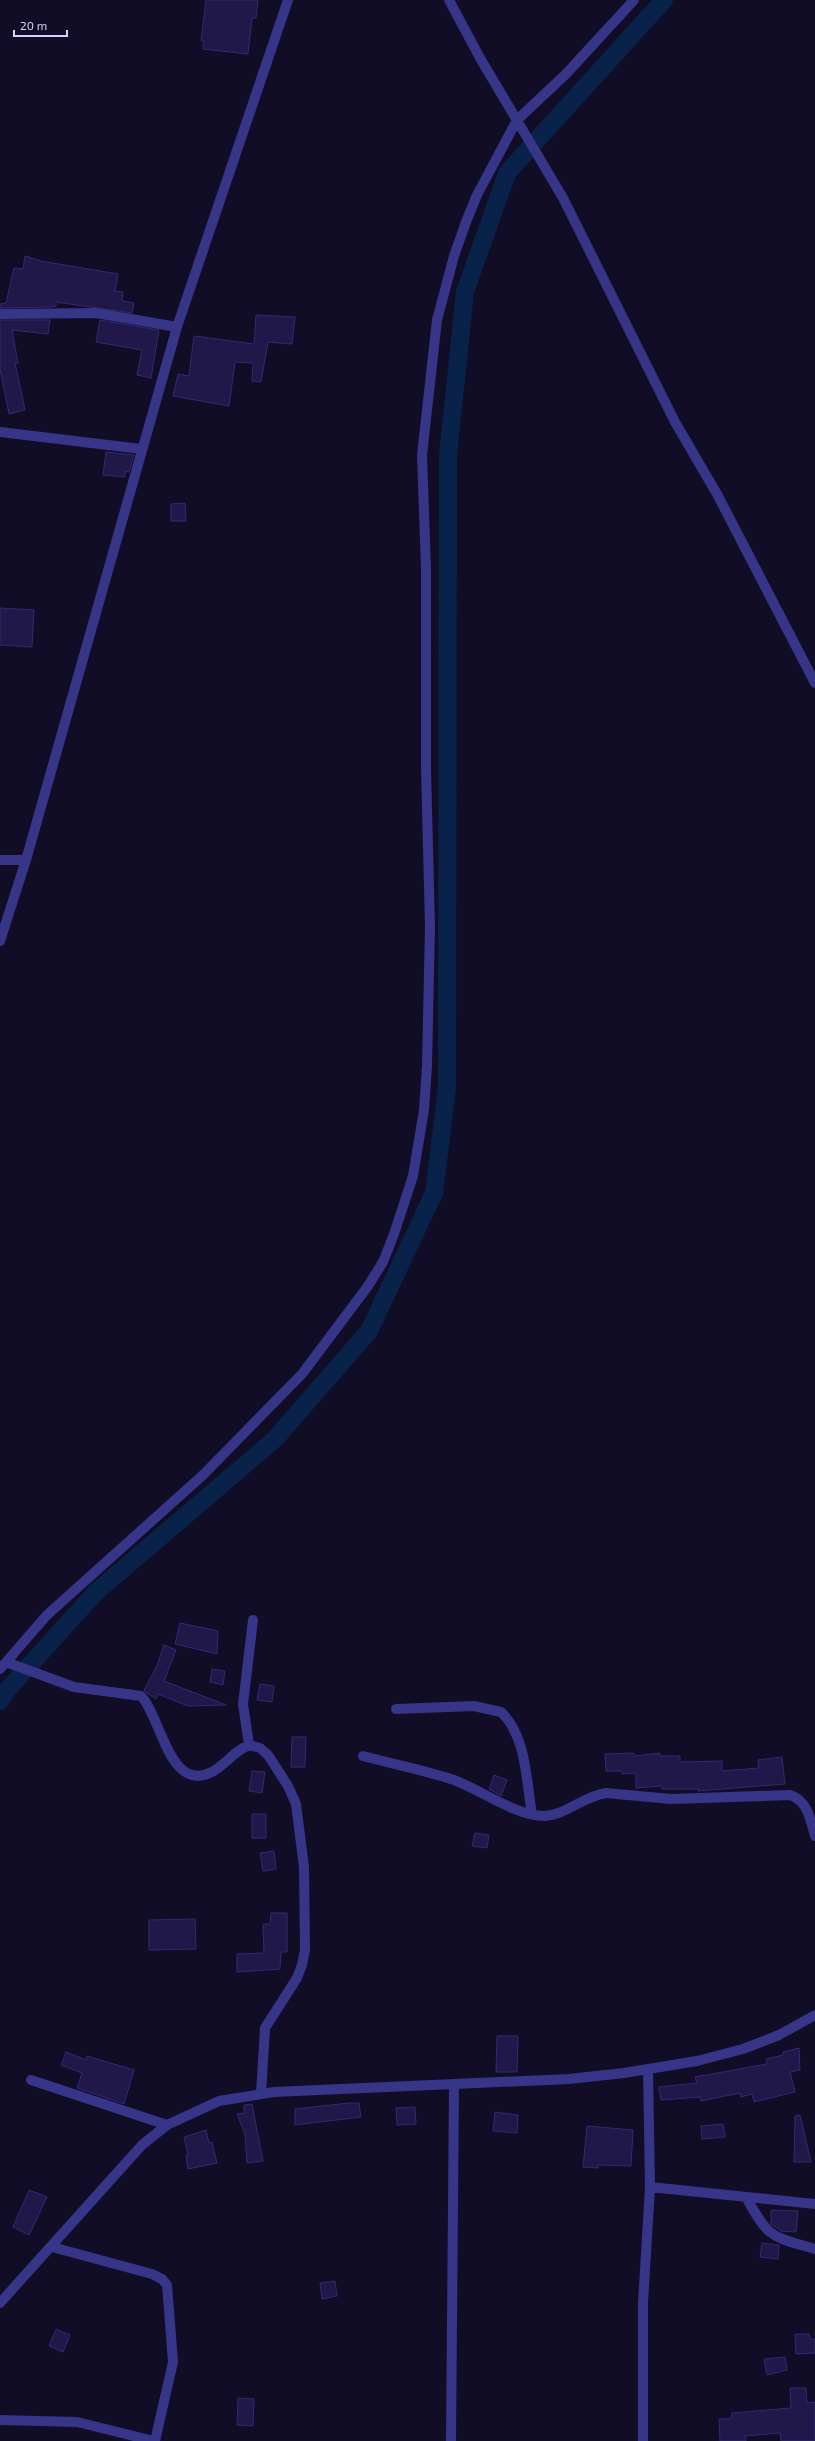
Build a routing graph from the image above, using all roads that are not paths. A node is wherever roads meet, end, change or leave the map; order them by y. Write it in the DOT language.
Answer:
graph roads {
  1 [pos="288,0"];
  2 [pos="450,0"];
  3 [pos="634,0"];
  4 [pos="517,120"];
  5 [pos="0,314"];
  6 [pos="177,327"];
  7 [pos="0,432"];
  8 [pos="141,449"];
  9 [pos="815,683"];
  10 [pos="0,860"];
  11 [pos="26,860"];
  12 [pos="0,941"];
  13 [pos="254,1620"];
  14 [pos="7,1665"];
  15 [pos="396,1709"];
  16 [pos="249,1745"];
  17 [pos="363,1756"];
  18 [pos="532,1814"];
  19 [pos="815,1836"];
  20 [pos="815,2015"];
  21 [pos="648,2069"];
  22 [pos="31,2080"];
  23 [pos="454,2085"];
  24 [pos="261,2094"];
  25 [pos="167,2125"];
  26 [pos="650,2187"];
  27 [pos="746,2197"];
  28 [pos="815,2204"];
  29 [pos="52,2247"];
  30 [pos="815,2249"];
  31 [pos="0,2303"];
  32 [pos="0,2420"];
  33 [pos="154,2441"];
  34 [pos="450,2441"];
  35 [pos="643,2441"];
  1 -- 6 [label="street"];
  2 -- 4 [label="street"];
  3 -- 4 [label="street"];
  4 -- 9 [label="street"];
  4 -- 14 [label="street"];
  5 -- 6 [label="street"];
  6 -- 8 [label="street"];
  7 -- 8 [label="street"];
  8 -- 11 [label="street"];
  10 -- 11 [label="street"];
  11 -- 12 [label="street"];
  13 -- 16 [label="street"];
  14 -- 16 [label="street"];
  15 -- 18 [label="street"];
  16 -- 24 [label="street"];
  17 -- 18 [label="street"];
  18 -- 19 [label="street"];
  20 -- 21 [label="street"];
  21 -- 23 [label="street"];
  21 -- 26 [label="street"];
  22 -- 25 [label="street"];
  23 -- 24 [label="street"];
  23 -- 34 [label="street"];
  24 -- 25 [label="street"];
  25 -- 29 [label="street"];
  26 -- 27 [label="street"];
  26 -- 35 [label="street"];
  27 -- 28 [label="street"];
  27 -- 30 [label="street"];
  29 -- 31 [label="street"];
  29 -- 33 [label="street"];
  32 -- 33 [label="street"];
}
